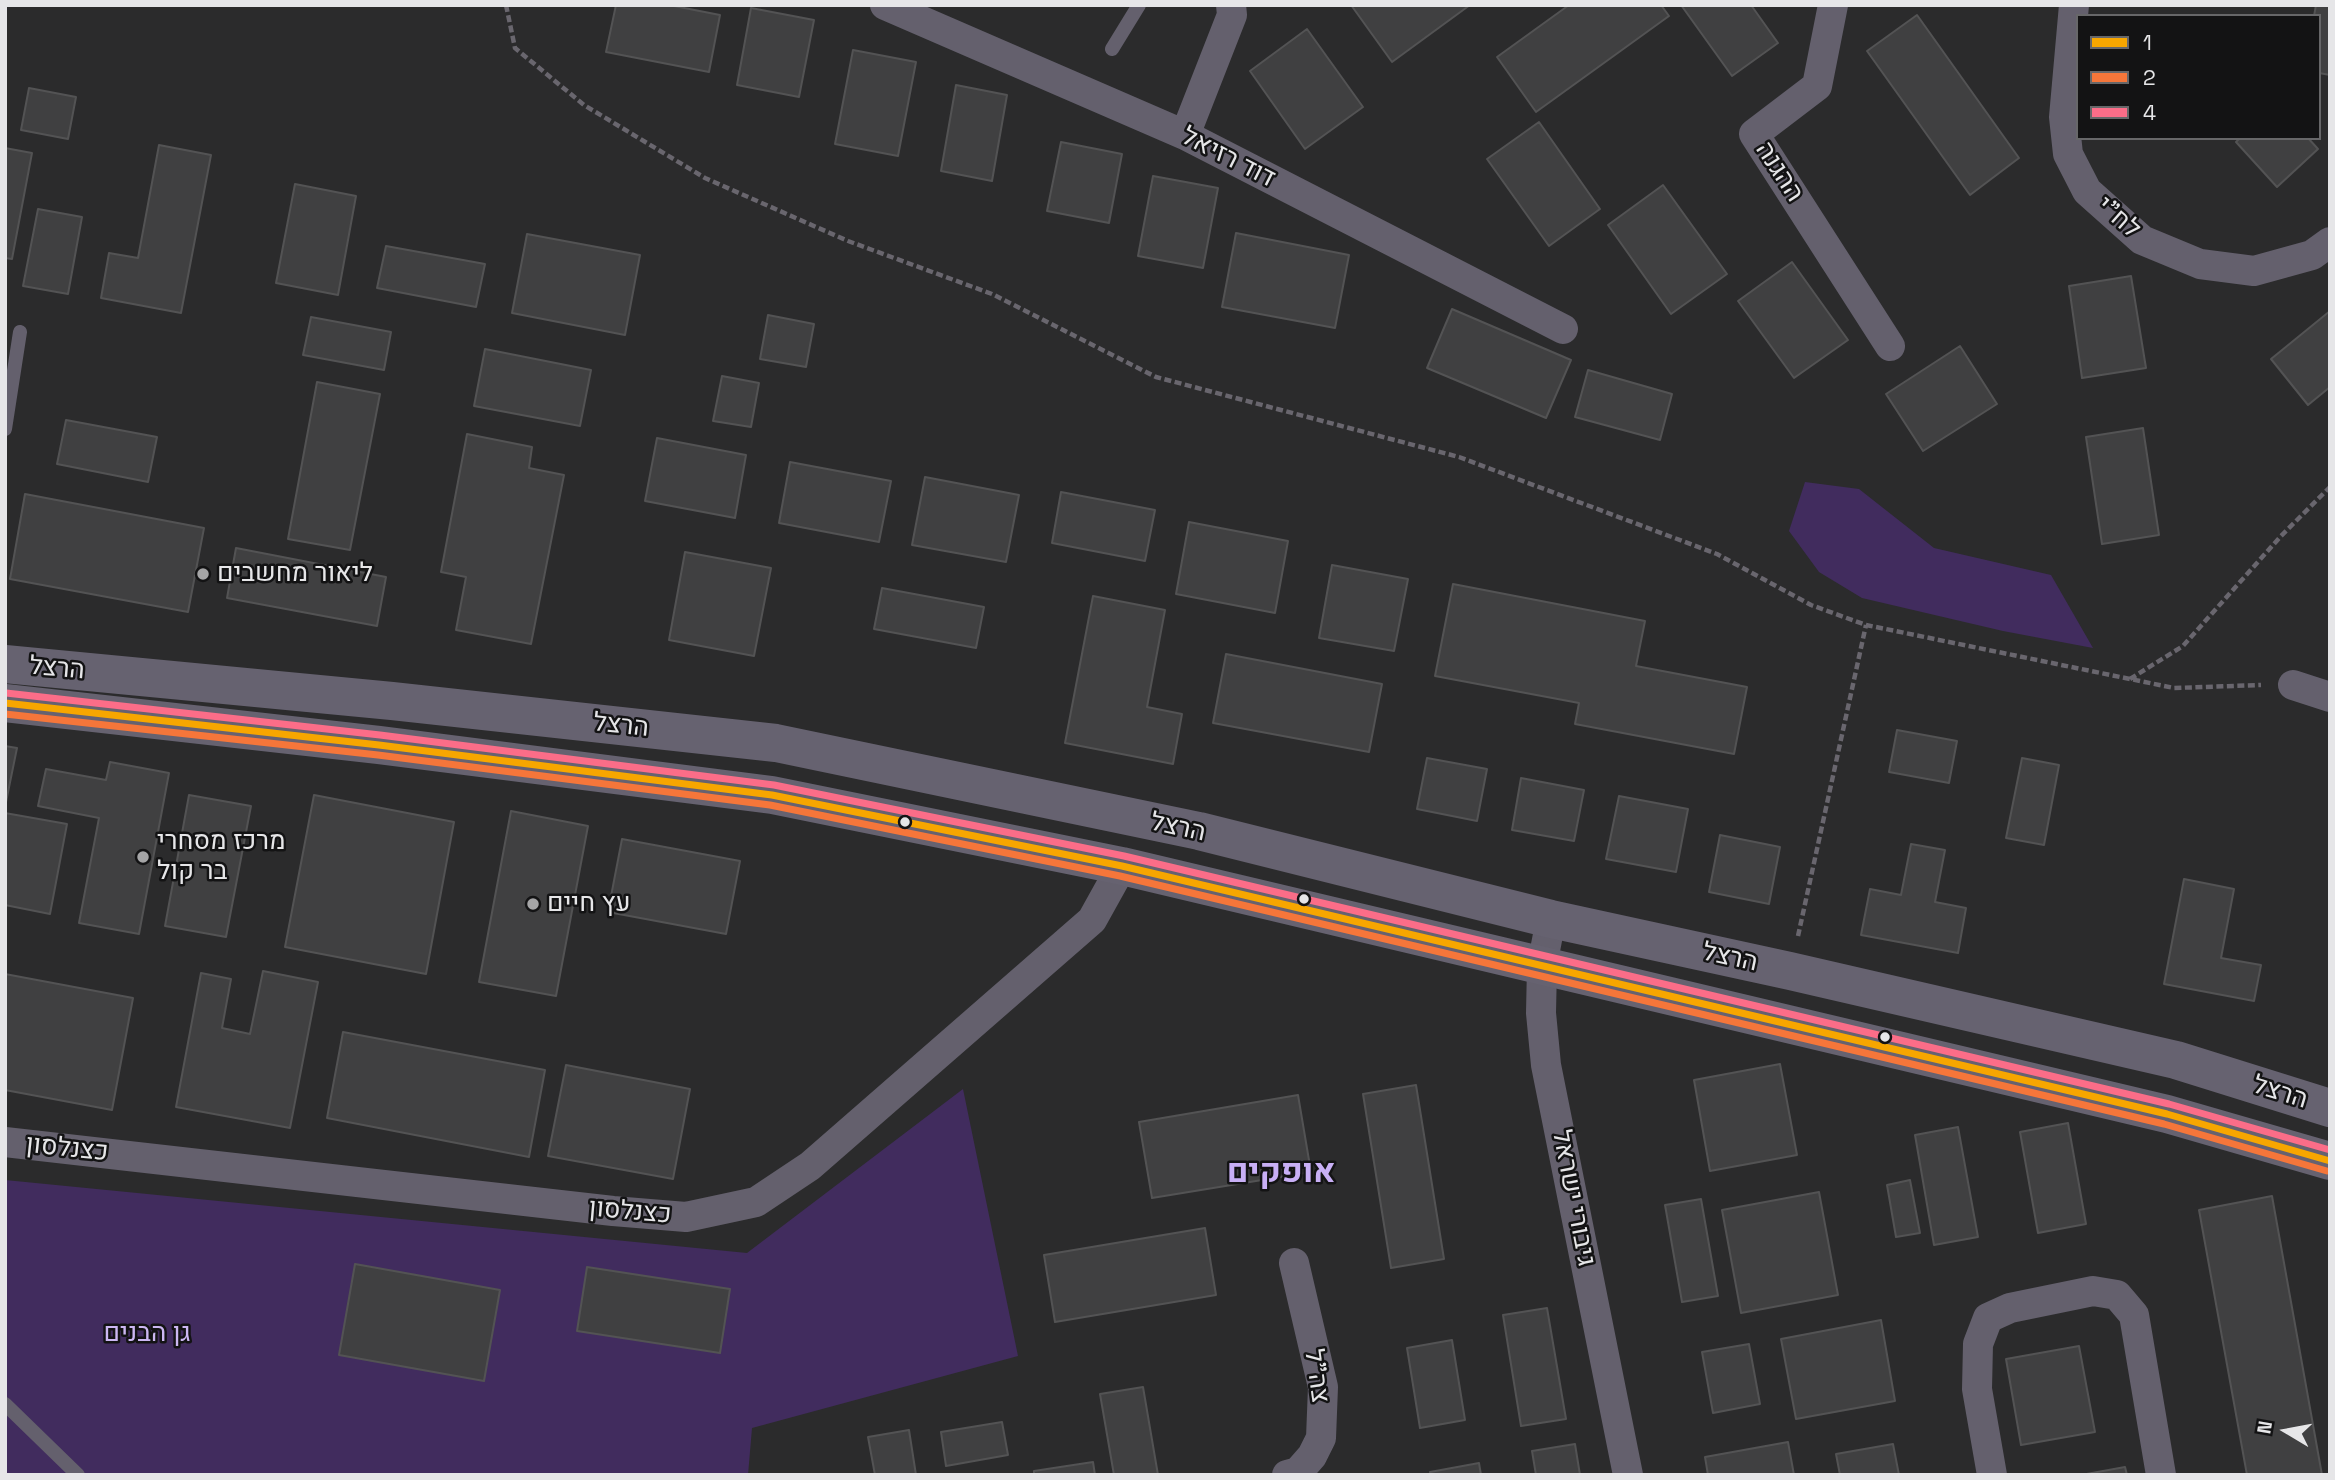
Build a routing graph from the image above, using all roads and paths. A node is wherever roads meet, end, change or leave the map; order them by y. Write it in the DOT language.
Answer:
graph roads {
  1 [pos="506,5"];
  2 [pos="885,5"];
  3 [pos="1139,5"];
  4 [pos="1231,5"];
  5 [pos="1833,5"];
  6 [pos="2074,5"];
  7 [pos="1112,49"];
  8 [pos="1185,135"];
  9 [pos="2330,242"];
  10 [pos="1563,328"];
  11 [pos="20,332"];
  12 [pos="1891,346"];
  13 [pos="5,429"];
  14 [pos="2330,487"];
  15 [pos="1866,625"];
  16 [pos="5,664"];
  17 [pos="2129,679"];
  18 [pos="2292,685"];
  19 [pos="2330,697"];
  20 [pos="5,703"];
  21 [pos="1122,866"];
  22 [pos="1550,919"];
  23 [pos="1542,966"];
  24 [pos="1790,971"];
  25 [pos="2330,1108"];
  26 [pos="5,1142"];
  27 [pos="2330,1161"];
  28 [pos="1294,1263"];
  29 [pos="5,1404"];
  30 [pos="78,1475"];
  31 [pos="1287,1475"];
  32 [pos="1628,1475"];
  33 [pos="1992,1475"];
  34 [pos="2161,1475"];
  1 -- 15 [label="path"];
  2 -- 8 [label="street, דוד רזיאל"];
  3 -- 7 [label="lane"];
  4 -- 8 [label="street"];
  5 -- 12 [label="street, ההגנה"];
  6 -- 9 [label="street, לח\"י"];
  8 -- 10 [label="street, דוד רזיאל"];
  11 -- 13 [label="lane"];
  14 -- 17 [label="path"];
  15 -- 17 [label="path"];
  15 -- 24 [label="path"];
  16 -- 22 [label="main road, הרצל"];
  17 -- 18 [label="path"];
  18 -- 19 [label="street"];
  20 -- 21 [label="main road, הרצל"];
  21 -- 23 [label="main road, הרצל"];
  21 -- 26 [label="street, כצנלסון"];
  22 -- 23 [label="street, גיבורי ישראל"];
  22 -- 24 [label="main road, הרצל"];
  23 -- 27 [label="main road, הרצל"];
  23 -- 32 [label="street, גיבורי ישראל"];
  24 -- 25 [label="main road, הרצל"];
  28 -- 31 [label="street, צה\"ל"];
  29 -- 30 [label="lane"];
  33 -- 34 [label="street"];
}
